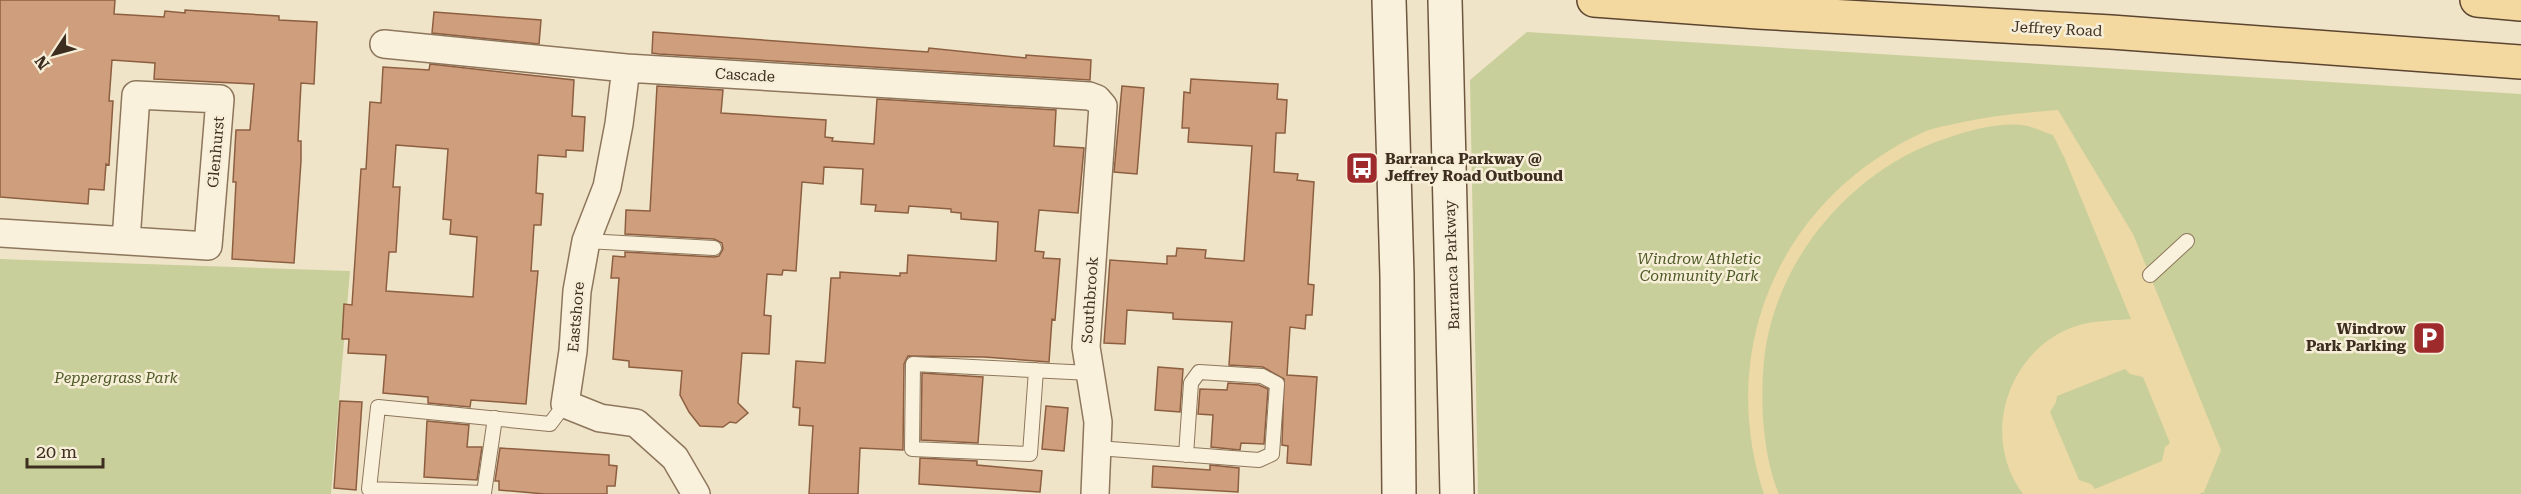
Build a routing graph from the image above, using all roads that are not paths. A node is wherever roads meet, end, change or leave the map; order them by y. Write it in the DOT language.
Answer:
graph roads {
  1 [pos="1389,0"];
  2 [pos="1445,0"];
  3 [pos="1594,0"];
  4 [pos="2477,0"];
  5 [pos="2519,3"];
  6 [pos="384,44"];
  7 [pos="2521,62"];
  8 [pos="626,68"];
  9 [pos="1103,106"];
  10 [pos="0,233"];
  11 [pos="126,241"];
  12 [pos="586,241"];
  13 [pos="2187,241"];
  14 [pos="714,248"];
  15 [pos="2150,275"];
  16 [pos="1036,370"];
  17 [pos="1090,373"];
  18 [pos="566,404"];
  19 [pos="495,418"];
  20 [pos="1097,448"];
  21 [pos="1186,455"];
  22 [pos="696,494"];
  23 [pos="1095,494"];
  24 [pos="1399,494"];
  25 [pos="1457,494"];
  1 -- 24 [label="main road"];
  2 -- 25 [label="main road, Barranca Parkway"];
  3 -- 7 [label="main road, Jeffrey Road"];
  4 -- 5 [label="main road"];
  6 -- 8 [label="street, Cascade"];
  8 -- 9 [label="street, Cascade"];
  8 -- 12 [label="street, Eastshore"];
  9 -- 17 [label="street, Southbrook"];
  10 -- 11 [label="street, Glenhurst"];
  11 -- 11 [label="street, Glenhurst"];
  12 -- 14 [label="lane"];
  12 -- 18 [label="street, Eastshore"];
  13 -- 15 [label="lane"];
  16 -- 16 [label="lane"];
  16 -- 17 [label="lane"];
  17 -- 20 [label="street, Southbrook"];
  18 -- 19 [label="lane"];
  18 -- 22 [label="street"];
  19 -- 19 [label="lane"];
  20 -- 21 [label="lane"];
  20 -- 23 [label="street, Southbrook"];
  21 -- 21 [label="lane"];
}
